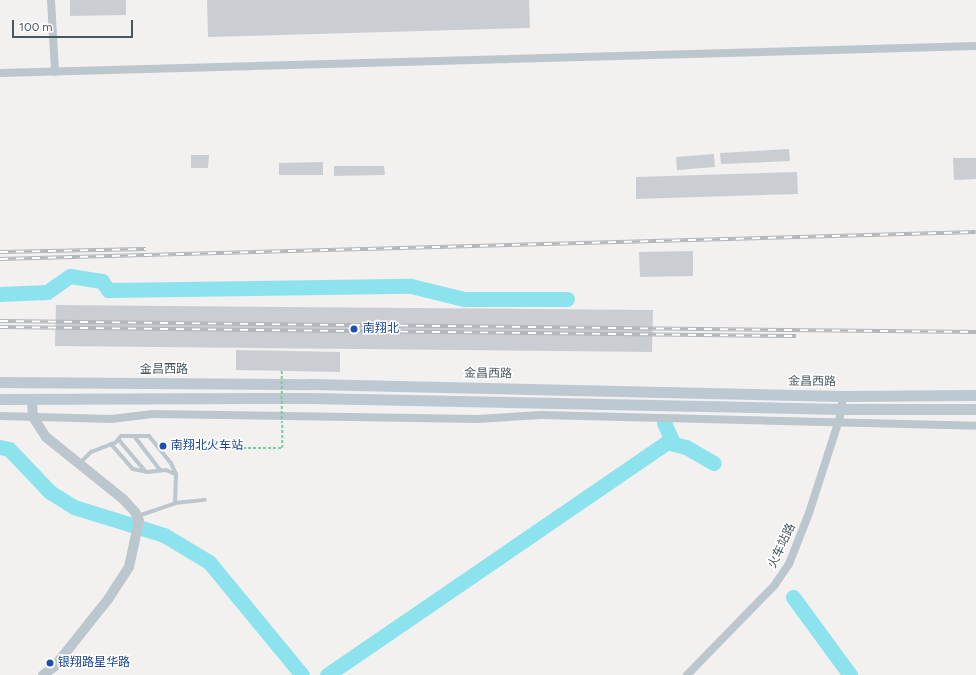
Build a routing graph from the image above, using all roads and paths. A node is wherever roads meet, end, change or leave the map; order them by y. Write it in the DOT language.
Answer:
graph roads {
  1 [pos="51,0"];
  2 [pos="976,46"];
  3 [pos="55,72"];
  4 [pos="0,73"];
  5 [pos="282,371"];
  6 [pos="0,382"];
  7 [pos="976,395"];
  8 [pos="842,396"];
  9 [pos="0,399"];
  10 [pos="32,399"];
  11 [pos="842,409"];
  12 [pos="976,409"];
  13 [pos="0,416"];
  14 [pos="33,417"];
  15 [pos="838,423"];
  16 [pos="976,426"];
  17 [pos="134,436"];
  18 [pos="118,439"];
  19 [pos="111,444"];
  20 [pos="173,448"];
  21 [pos="79,464"];
  22 [pos="160,470"];
  23 [pos="145,471"];
  24 [pos="176,474"];
  25 [pos="205,500"];
  26 [pos="176,503"];
  27 [pos="138,519"];
  28 [pos="43,675"];
  29 [pos="687,675"];
  1 -- 3 [label="street"];
  2 -- 3 [label="street"];
  3 -- 4 [label="street"];
  5 -- 20 [label="path, bridge"];
  6 -- 8 [label="main road, 金昌西路"];
  7 -- 8 [label="main road, 金昌西路"];
  8 -- 11 [label="street, 火车站路"];
  9 -- 10 [label="main road"];
  10 -- 11 [label="main road"];
  10 -- 14 [label="street"];
  11 -- 12 [label="main road"];
  11 -- 15 [label="street, 火车站路"];
  13 -- 14 [label="street"];
  14 -- 15 [label="street"];
  14 -- 21 [label="street"];
  15 -- 16 [label="street"];
  15 -- 29 [label="street, 火车站路"];
  17 -- 18 [label="lane"];
  17 -- 22 [label="lane"];
  17 -- 24 [label="lane"];
  18 -- 19 [label="lane"];
  18 -- 23 [label="lane"];
  19 -- 21 [label="lane"];
  19 -- 23 [label="lane"];
  21 -- 27 [label="street"];
  22 -- 23 [label="lane"];
  22 -- 24 [label="lane"];
  24 -- 26 [label="lane"];
  25 -- 26 [label="lane"];
  26 -- 27 [label="lane"];
  27 -- 28 [label="street"];
}
